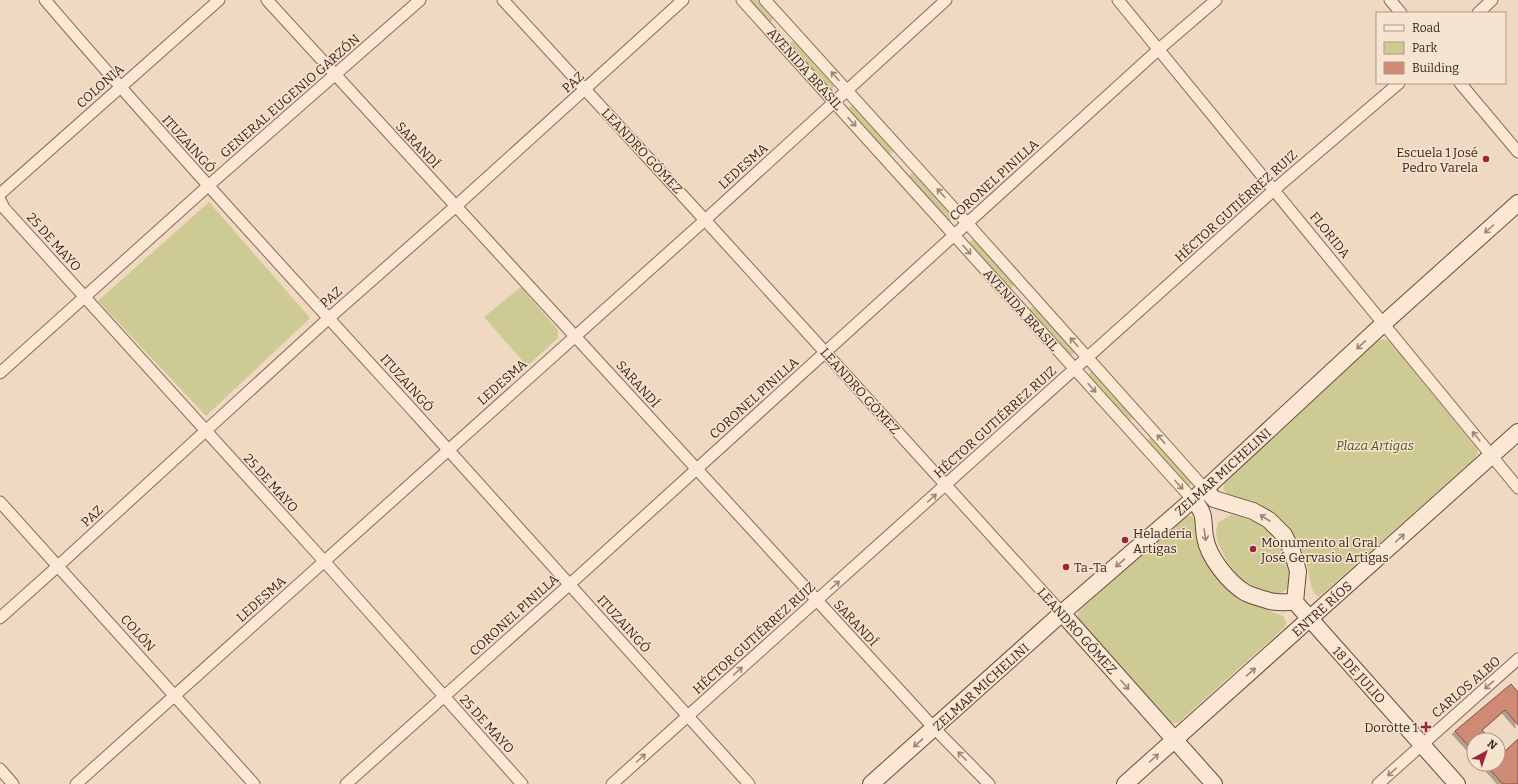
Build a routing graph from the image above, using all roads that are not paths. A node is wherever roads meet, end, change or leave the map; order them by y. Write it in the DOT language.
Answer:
graph roads {
  1 [pos="45,0"];
  2 [pos="219,0"];
  3 [pos="268,0"];
  4 [pos="420,0"];
  5 [pos="503,0"];
  6 [pos="683,0"];
  7 [pos="742,0"];
  8 [pos="765,0"];
  9 [pos="946,0"];
  10 [pos="1118,0"];
  11 [pos="1216,0"];
  12 [pos="1390,0"];
  13 [pos="1492,0"];
  14 [pos="1400,12"];
  15 [pos="1479,12"];
  16 [pos="1159,49"];
  17 [pos="335,75"];
  18 [pos="1397,84"];
  19 [pos="1461,84"];
  20 [pos="120,87"];
  21 [pos="585,90"];
  22 [pos="848,90"];
  23 [pos="834,102"];
  24 [pos="1518,152"];
  25 [pos="208,186"];
  26 [pos="1275,189"];
  27 [pos="0,194"];
  28 [pos="0,200"];
  29 [pos="1518,203"];
  30 [pos="456,206"];
  31 [pos="705,220"];
  32 [pos="967,223"];
  33 [pos="954,235"];
  34 [pos="85,298"];
  35 [pos="328,318"];
  36 [pos="1383,324"];
  37 [pos="575,336"];
  38 [pos="825,353"];
  39 [pos="1088,357"];
  40 [pos="1074,369"];
  41 [pos="0,373"];
  42 [pos="205,431"];
  43 [pos="1518,432"];
  44 [pos="448,450"];
  45 [pos="1492,456"];
  46 [pos="696,469"];
  47 [pos="946,485"];
  48 [pos="1518,488"];
  49 [pos="1205,489"];
  50 [pos="1193,500"];
  51 [pos="0,502"];
  52 [pos="324,561"];
  53 [pos="58,566"];
  54 [pos="569,585"];
  55 [pos="817,601"];
  56 [pos="1295,602"];
  57 [pos="1062,613"];
  58 [pos="0,618"];
  59 [pos="1310,620"];
  60 [pos="1518,660"];
  61 [pos="175,695"];
  62 [pos="443,696"];
  63 [pos="688,716"];
  64 [pos="934,728"];
  65 [pos="1173,740"];
  66 [pos="1422,745"];
  67 [pos="0,769"];
  68 [pos="13,784"];
  69 [pos="76,784"];
  70 [pos="254,784"];
  71 [pos="346,784"];
  72 [pos="522,784"];
  73 [pos="612,784"];
  74 [pos="750,784"];
  75 [pos="871,784"];
  76 [pos="989,784"];
  77 [pos="1125,784"];
  78 [pos="1214,784"];
  79 [pos="1378,784"];
  80 [pos="1457,784"];
  1 -- 20 [label="street, ITUZAINGÓ"];
  2 -- 20 [label="street, COLONIA"];
  3 -- 17 [label="street, SARANDÍ"];
  4 -- 17 [label="street, GENERAL EUGENIO GARZÓN"];
  5 -- 21 [label="street, LEANDRO GÓMEZ"];
  6 -- 21 [label="street, PAZ"];
  7 -- 23 [label="street, AVENIDA BRASIL"];
  22 -- 8 [label="street, AVENIDA BRASIL, one-way"];
  9 -- 22 [label="street, LEDESMA"];
  10 -- 16 [label="street, FLORIDA"];
  11 -- 16 [label="street, CORONEL PINILLA"];
  12 -- 14 [label="street"];
  13 -- 15 [label="street"];
  16 -- 26 [label="street, FLORIDA"];
  16 -- 32 [label="street, CORONEL PINILLA"];
  17 -- 25 [label="street, GENERAL EUGENIO GARZÓN"];
  17 -- 30 [label="street, SARANDÍ"];
  18 -- 26 [label="street, HÉCTOR GUTIÉRREZ RUIZ"];
  19 -- 24 [label="street"];
  20 -- 25 [label="street, ITUZAINGÓ"];
  20 -- 27 [label="street, COLONIA"];
  21 -- 30 [label="street, PAZ"];
  21 -- 31 [label="street, LEANDRO GÓMEZ"];
  22 -- 23 [label="street, LEDESMA"];
  32 -- 22 [label="street, AVENIDA BRASIL, one-way"];
  23 -- 31 [label="street, LEDESMA"];
  23 -- 33 [label="street, AVENIDA BRASIL, one-way"];
  25 -- 34 [label="street, GENERAL EUGENIO GARZÓN"];
  25 -- 35 [label="street, ITUZAINGÓ"];
  26 -- 36 [label="street, FLORIDA"];
  26 -- 39 [label="street, HÉCTOR GUTIÉRREZ RUIZ"];
  28 -- 34 [label="street, 25 DE MAYO"];
  29 -- 36 [label="street, ZELMAR MICHELINI, one-way"];
  30 -- 35 [label="street, PAZ"];
  30 -- 37 [label="street, SARANDÍ"];
  31 -- 37 [label="street, LEDESMA"];
  31 -- 38 [label="street, LEANDRO GÓMEZ"];
  32 -- 33 [label="street, CORONEL PINILLA"];
  39 -- 32 [label="street, AVENIDA BRASIL, one-way"];
  33 -- 38 [label="street, CORONEL PINILLA"];
  33 -- 40 [label="street, AVENIDA BRASIL, one-way"];
  34 -- 41 [label="street, GENERAL EUGENIO GARZÓN"];
  34 -- 42 [label="street, 25 DE MAYO"];
  35 -- 42 [label="street, PAZ"];
  35 -- 44 [label="street, ITUZAINGÓ"];
  45 -- 36 [label="street, FLORIDA, one-way"];
  36 -- 49 [label="street, ZELMAR MICHELINI, one-way"];
  37 -- 44 [label="street, LEDESMA"];
  37 -- 46 [label="street, SARANDÍ"];
  38 -- 46 [label="street, CORONEL PINILLA"];
  38 -- 47 [label="street, LEANDRO GÓMEZ"];
  39 -- 40 [label="street, HÉCTOR GUTIÉRREZ RUIZ"];
  49 -- 39 [label="street, AVENIDA BRASIL, one-way"];
  40 -- 47 [label="street, HÉCTOR GUTIÉRREZ RUIZ"];
  40 -- 50 [label="street, AVENIDA BRASIL, one-way"];
  42 -- 52 [label="street, 25 DE MAYO"];
  42 -- 53 [label="street, PAZ"];
  43 -- 45 [label="street, ENTRE RÍOS"];
  44 -- 52 [label="street, LEDESMA"];
  44 -- 54 [label="street, ITUZAINGÓ"];
  45 -- 48 [label="street, FLORIDA"];
  59 -- 45 [label="street, ENTRE RÍOS, one-way"];
  46 -- 54 [label="street, CORONEL PINILLA"];
  46 -- 55 [label="street, SARANDÍ"];
  55 -- 47 [label="street, HÉCTOR GUTIÉRREZ RUIZ, one-way"];
  47 -- 57 [label="street, LEANDRO GÓMEZ"];
  49 -- 50 [label="street, ZELMAR MICHELINI"];
  56 -- 49 [label="street, AVENIDA BRASIL, one-way"];
  50 -- 56 [label="street, AVENIDA BRASIL, one-way"];
  50 -- 57 [label="street, ZELMAR MICHELINI, one-way"];
  51 -- 53 [label="street, COLÓN"];
  52 -- 61 [label="street, LEDESMA"];
  52 -- 62 [label="street, 25 DE MAYO"];
  53 -- 58 [label="street, PAZ"];
  53 -- 61 [label="street, COLÓN"];
  54 -- 62 [label="street, CORONEL PINILLA"];
  54 -- 63 [label="street, ITUZAINGÓ"];
  63 -- 55 [label="street, HÉCTOR GUTIÉRREZ RUIZ, one-way"];
  55 -- 64 [label="street, SARANDÍ"];
  56 -- 59 [label="street"];
  57 -- 64 [label="street, ZELMAR MICHELINI"];
  57 -- 65 [label="street, LEANDRO GÓMEZ, one-way"];
  65 -- 59 [label="street, ENTRE RÍOS, one-way"];
  59 -- 66 [label="street, 18 DE JULIO"];
  60 -- 66 [label="street, CARLOS ALBO, one-way"];
  61 -- 69 [label="street, LEDESMA"];
  61 -- 70 [label="street, COLÓN"];
  62 -- 71 [label="street, CORONEL PINILLA"];
  62 -- 72 [label="street, 25 DE MAYO"];
  73 -- 63 [label="street, HÉCTOR GUTIÉRREZ RUIZ, one-way"];
  63 -- 74 [label="street, ITUZAINGÓ"];
  64 -- 75 [label="street, ZELMAR MICHELINI, one-way"];
  76 -- 64 [label="street, SARANDÍ, one-way"];
  77 -- 65 [label="street, ENTRE RÍOS, one-way"];
  65 -- 78 [label="street, LEANDRO GÓMEZ"];
  66 -- 79 [label="street, CARLOS ALBO, one-way"];
  66 -- 80 [label="street, 18 DE JULIO"];
  67 -- 68 [label="street"];
}
